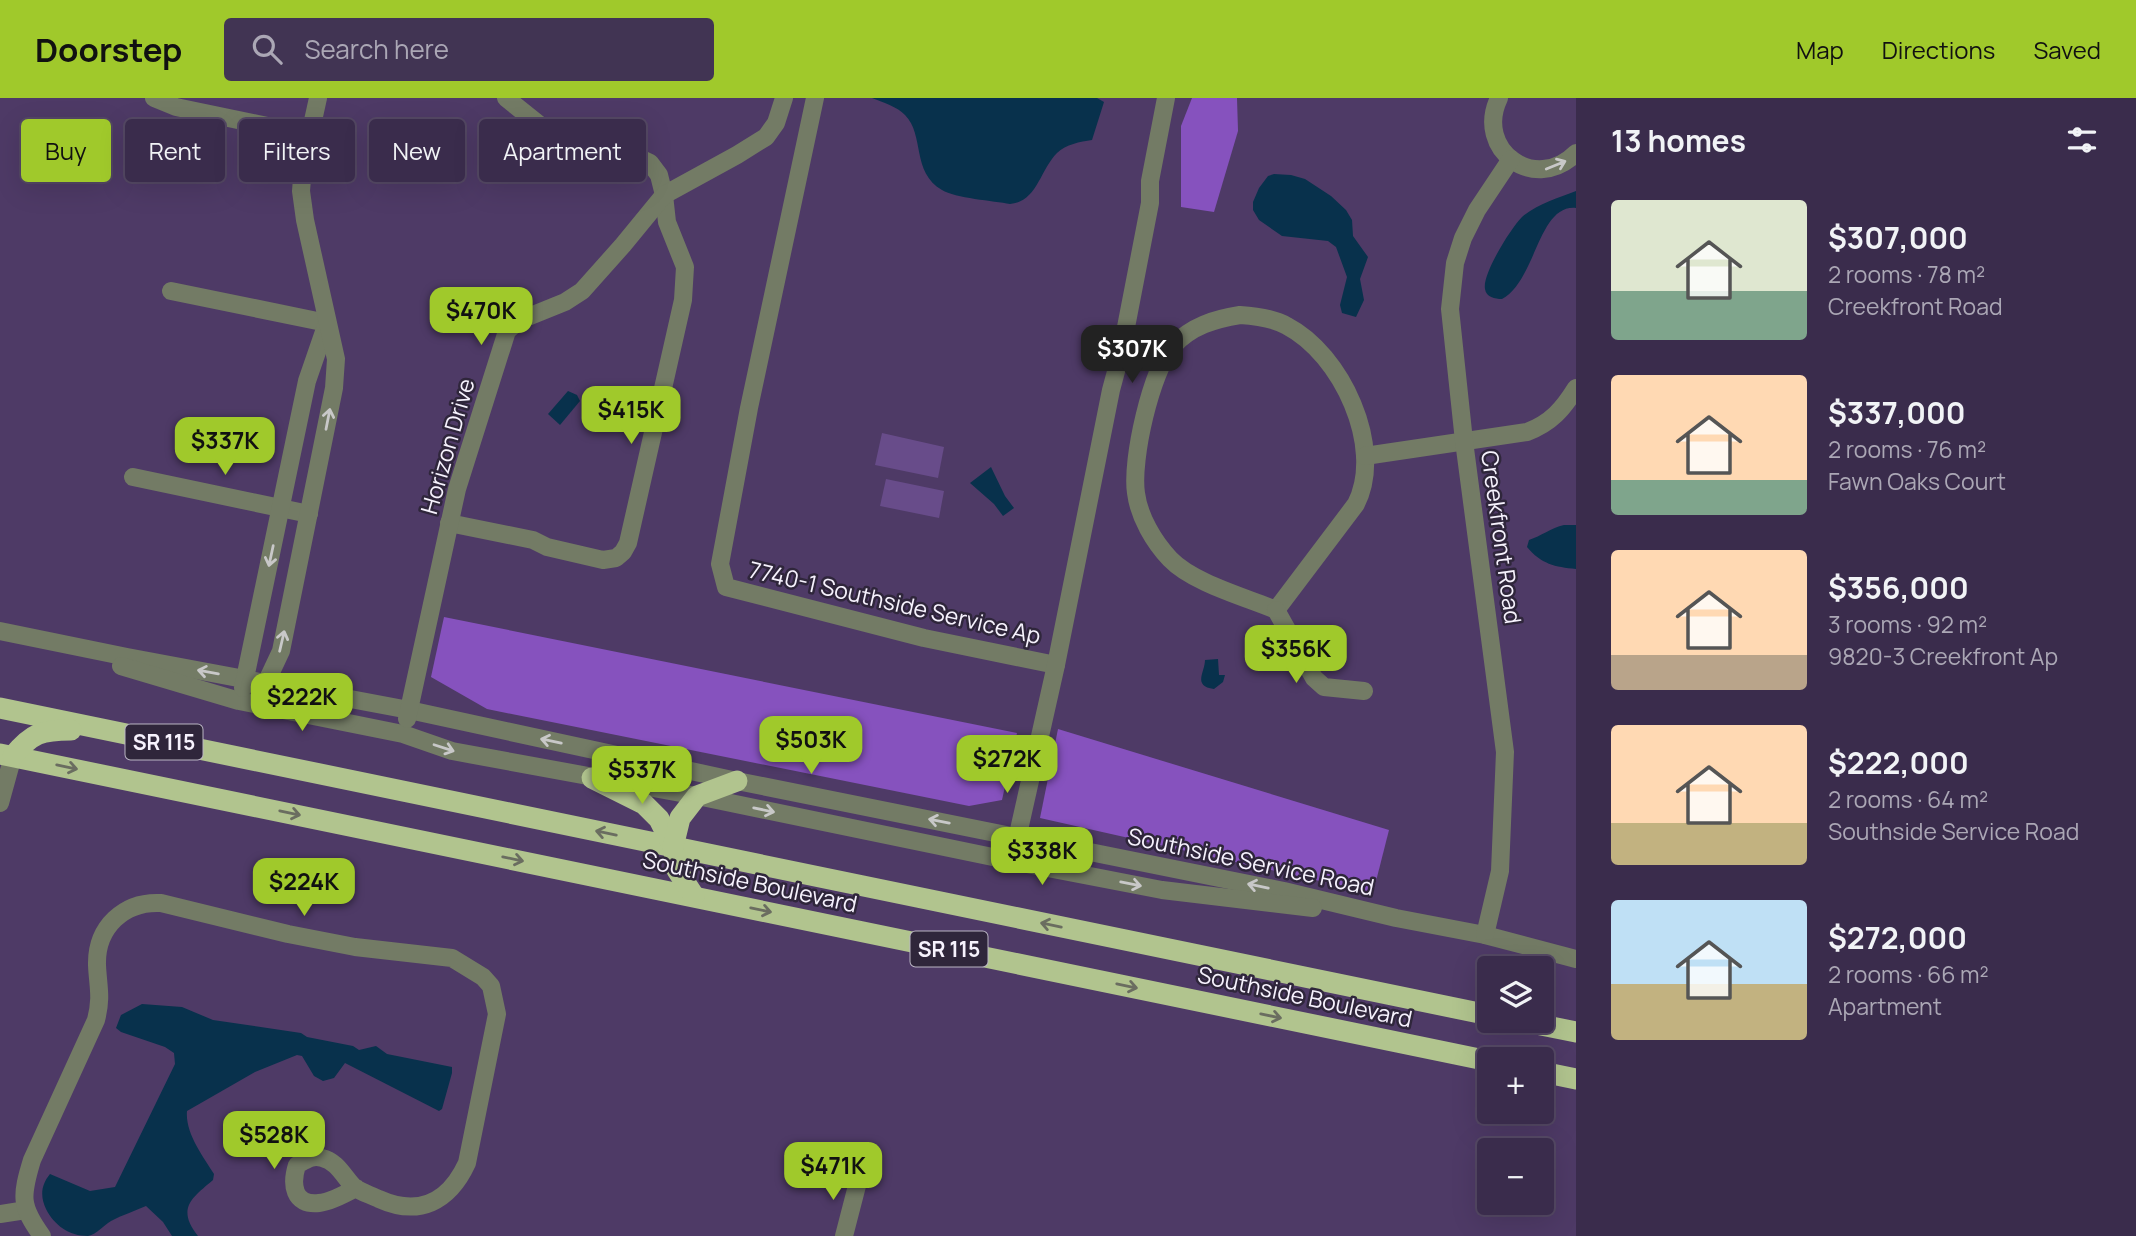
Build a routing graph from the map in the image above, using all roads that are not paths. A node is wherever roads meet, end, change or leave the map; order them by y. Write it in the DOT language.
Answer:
graph roads {
  1 [pos="155,98"];
  2 [pos="318,98"];
  3 [pos="506,98"];
  4 [pos="784,98"];
  5 [pos="815,98"];
  6 [pos="1166,98"];
  7 [pos="1499,98"];
  8 [pos="313,119"];
  9 [pos="239,120"];
  10 [pos="1576,153"];
  11 [pos="1511,159"];
  12 [pos="302,182"];
  13 [pos="664,195"];
  14 [pos="171,291"];
  15 [pos="327,323"];
  16 [pos="1576,388"];
  17 [pos="1570,411"];
  18 [pos="1464,441"];
  19 [pos="1365,456"];
  20 [pos="134,477"];
  21 [pos="281,509"];
  22 [pos="309,514"];
  23 [pos="450,523"];
  24 [pos="1276,610"];
  25 [pos="0,631"];
  26 [pos="24,636"];
  27 [pos="1056,664"];
  28 [pos="245,678"];
  29 [pos="266,683"];
  30 [pos="1364,691"];
  31 [pos="239,701"];
  32 [pos="261,706"];
  33 [pos="0,708"];
  34 [pos="409,710"];
  35 [pos="108,731"];
  36 [pos="403,734"];
  37 [pos="6,755"];
  38 [pos="592,778"];
  39 [pos="737,781"];
  40 [pos="697,796"];
  41 [pos="0,803"];
  42 [pos="1018,836"];
  43 [pos="673,847"];
  44 [pos="1012,861"];
  45 [pos="694,896"];
  46 [pos="1396,918"];
  47 [pos="1485,935"];
  48 [pos="1576,959"];
  49 [pos="1477,1013"];
  50 [pos="1554,1028"];
  51 [pos="1576,1032"];
  52 [pos="1477,1059"];
  53 [pos="1554,1074"];
  54 [pos="1576,1079"];
  55 [pos="859,1178"];
  56 [pos="356,1188"];
  57 [pos="26,1210"];
  58 [pos="0,1214"];
  59 [pos="42,1236"];
  60 [pos="844,1236"];
  1 -- 9 [label="street"];
  2 -- 8 [label="street"];
  3 -- 13 [label="street"];
  4 -- 13 [label="street, Horizon Drive"];
  5 -- 27 [label="street, 7740-1 Southside Service Ap"];
  6 -- 27 [label="street"];
  7 -- 11 [label="street"];
  11 -- 10 [label="street, one-way"];
  11 -- 18 [label="street, Creekfront Road"];
  12 -- 15 [label="street"];
  13 -- 23 [label="street, Horizon Drive"];
  13 -- 23 [label="street"];
  14 -- 15 [label="street"];
  15 -- 21 [label="street"];
  22 -- 15 [label="street, one-way"];
  16 -- 17 [label="street"];
  17 -- 18 [label="street"];
  18 -- 19 [label="street"];
  18 -- 47 [label="street, Creekfront Road"];
  19 -- 24 [label="street"];
  19 -- 24 [label="street"];
  20 -- 21 [label="street"];
  21 -- 22 [label="street"];
  21 -- 28 [label="street, one-way"];
  29 -- 22 [label="street, one-way"];
  23 -- 34 [label="street, Horizon Drive"];
  24 -- 30 [label="street"];
  25 -- 26 [label="street, Southside Service Road"];
  28 -- 26 [label="street, Southside Service Road, one-way"];
  26 -- 31 [label="street, Southside Service Road"];
  27 -- 42 [label="street, 7740-1 Southside Service Ap"];
  28 -- 29 [label="street, Southside Service Road"];
  28 -- 31 [label="street"];
  29 -- 32 [label="street"];
  29 -- 34 [label="street, Southside Service Road"];
  31 -- 32 [label="street, Southside Service Road"];
  32 -- 36 [label="street, Southside Service Road"];
  33 -- 35 [label="highway, Southside Boulevard / SR 115"];
  34 -- 36 [label="street, Horizon Drive"];
  39 -- 34 [label="street, Southside Service Road, one-way"];
  35 -- 37 [label="highway"];
  43 -- 35 [label="highway, Southside Boulevard / SR 115, one-way"];
  36 -- 38 [label="street, Southside Service Road, one-way"];
  37 -- 41 [label="street"];
  37 -- 45 [label="highway, Southside Boulevard / SR 115, one-way"];
  38 -- 40 [label="street, Southside Service Road"];
  38 -- 43 [label="highway"];
  39 -- 40 [label="highway"];
  42 -- 39 [label="street, Southside Service Road, one-way"];
  40 -- 43 [label="highway"];
  40 -- 44 [label="street, Southside Service Road, one-way"];
  42 -- 44 [label="street, 7740-1 Southside Service Ap"];
  46 -- 42 [label="street, Southside Service Road, one-way"];
  43 -- 45 [label="highway"];
  49 -- 43 [label="highway, Southside Boulevard / SR 115, one-way"];
  44 -- 46 [label="street, Southside Service Road, one-way"];
  45 -- 52 [label="highway, Southside Boulevard / SR 115, one-way"];
  46 -- 47 [label="street, Southside Service Road"];
  47 -- 48 [label="street, Southside Service Road"];
  50 -- 51 [label="highway"];
  53 -- 54 [label="highway"];
  55 -- 60 [label="street"];
  56 -- 57 [label="street"];
  57 -- 58 [label="street"];
  57 -- 59 [label="street"];
}
